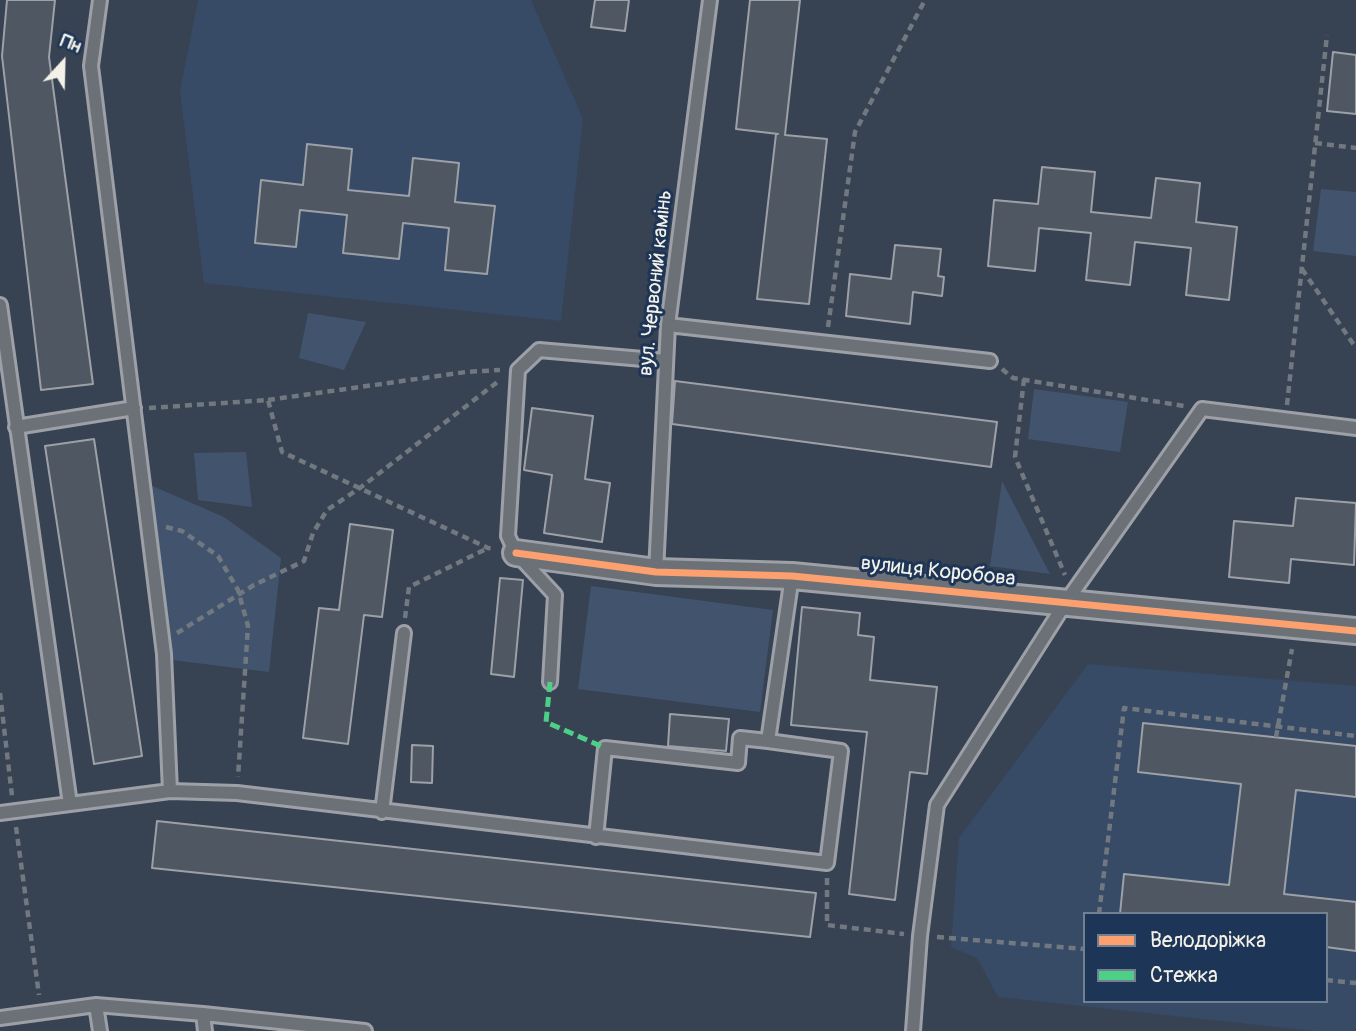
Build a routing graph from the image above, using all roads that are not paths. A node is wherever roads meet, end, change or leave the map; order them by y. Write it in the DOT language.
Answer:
graph roads {
  1 [pos="100,0"];
  2 [pos="710,0"];
  3 [pos="0,304"];
  4 [pos="668,325"];
  5 [pos="666,360"];
  6 [pos="990,361"];
  7 [pos="134,408"];
  8 [pos="16,426"];
  9 [pos="1356,428"];
  10 [pos="516,553"];
  11 [pos="656,572"];
  12 [pos="792,576"];
  13 [pos="1069,598"];
  14 [pos="1356,631"];
  15 [pos="404,633"];
  16 [pos="550,682"];
  17 [pos="768,741"];
  18 [pos="170,791"];
  19 [pos="70,804"];
  20 [pos="382,812"];
  21 [pos="0,813"];
  22 [pos="596,836"];
  23 [pos="96,1006"];
  24 [pos="203,1014"];
  25 [pos="0,1018"];
  26 [pos="100,1031"];
  27 [pos="205,1031"];
  28 [pos="365,1031"];
  29 [pos="913,1031"];
  1 -- 7 [label="lane"];
  2 -- 4 [label="lane, вул. Червоний камінь"];
  3 -- 8 [label="lane"];
  4 -- 5 [label="lane, вул. Червоний камінь"];
  4 -- 6 [label="lane"];
  5 -- 10 [label="lane"];
  5 -- 11 [label="lane, вул. Червоний камінь"];
  7 -- 8 [label="lane"];
  7 -- 18 [label="lane"];
  8 -- 19 [label="lane"];
  9 -- 13 [label="lane"];
  10 -- 11 [label="street, вулиця Коробова"];
  10 -- 16 [label="lane"];
  11 -- 12 [label="street, вулиця Коробова"];
  12 -- 13 [label="street, вулиця Коробова"];
  12 -- 17 [label="lane"];
  13 -- 14 [label="street, вулиця Коробова"];
  13 -- 29 [label="lane"];
  15 -- 20 [label="lane"];
  17 -- 22 [label="lane"];
  17 -- 22 [label="lane"];
  18 -- 19 [label="lane"];
  18 -- 20 [label="lane"];
  19 -- 21 [label="lane"];
  20 -- 22 [label="lane"];
  23 -- 24 [label="lane"];
  23 -- 25 [label="lane"];
  23 -- 26 [label="lane"];
  24 -- 27 [label="lane"];
  24 -- 28 [label="lane"];
}
